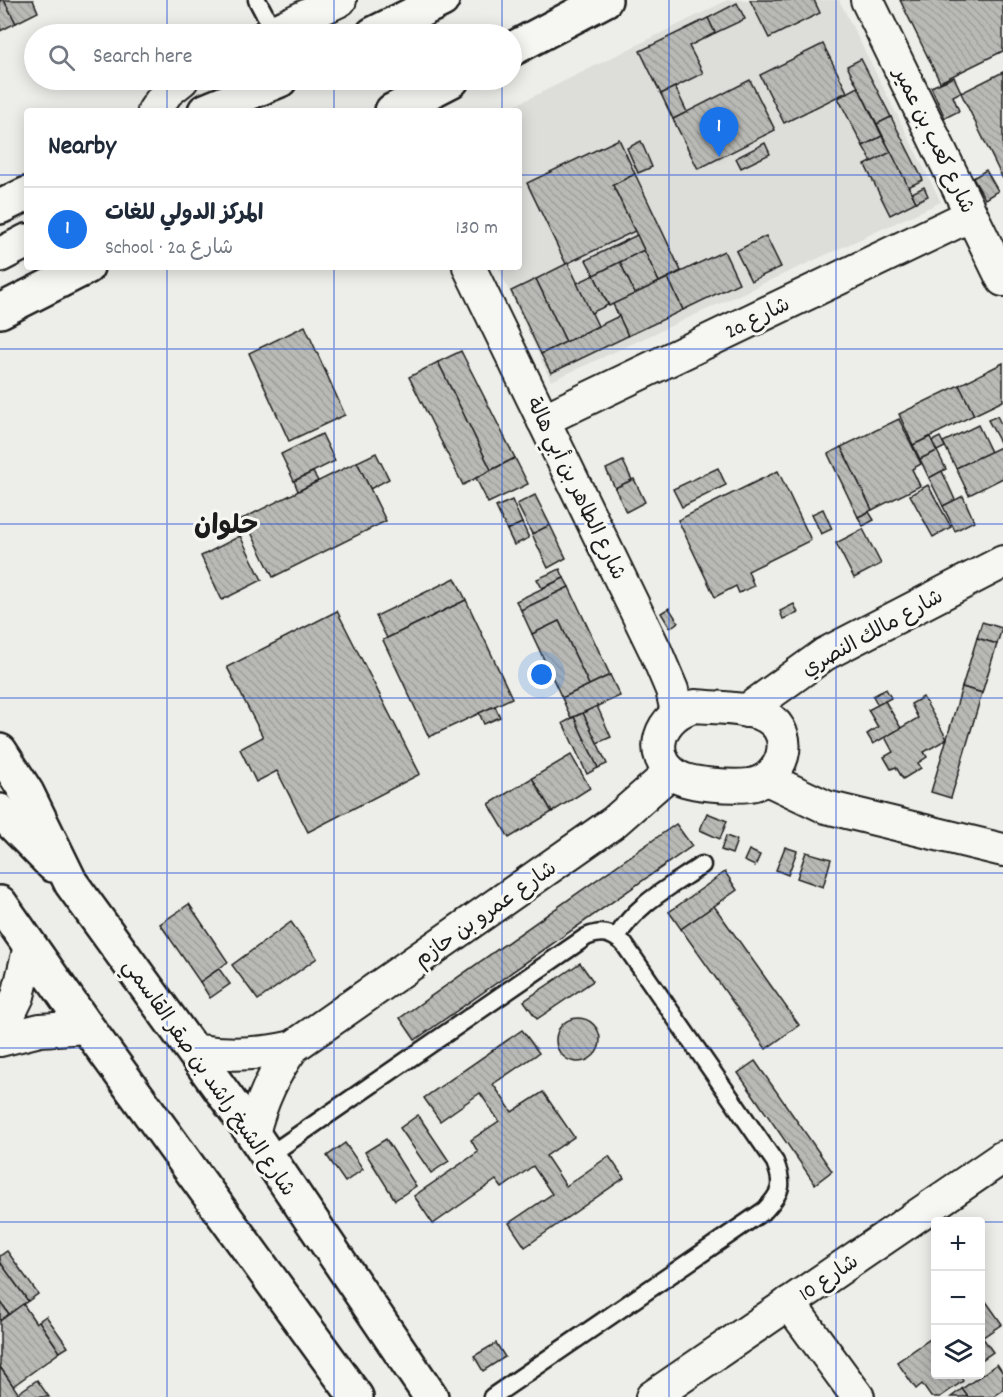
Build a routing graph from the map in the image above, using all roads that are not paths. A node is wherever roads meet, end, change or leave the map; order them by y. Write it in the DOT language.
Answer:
graph roads {
  1 [pos="257,0"];
  2 [pos="340,0"];
  3 [pos="442,0"];
  4 [pos="605,0"];
  5 [pos="867,0"];
  6 [pos="267,24"];
  7 [pos="290,24"];
  8 [pos="393,24"];
  9 [pos="522,44"];
  10 [pos="170,90"];
  11 [pos="256,90"];
  12 [pos="278,90"];
  13 [pos="444,92"];
  14 [pos="156,108"];
  15 [pos="212,108"];
  16 [pos="259,108"];
  17 [pos="400,108"];
  18 [pos="0,187"];
  19 [pos="24,192"];
  20 [pos="24,195"];
  21 [pos="0,207"];
  22 [pos="971,214"];
  23 [pos="24,243"];
  24 [pos="0,255"];
  25 [pos="81,270"];
  26 [pos="470,270"];
  27 [pos="1003,280"];
  28 [pos="0,311"];
  29 [pos="543,420"];
  30 [pos="1003,562"];
  31 [pos="746,711"];
  32 [pos="677,712"];
  33 [pos="0,751"];
  34 [pos="671,772"];
  35 [pos="767,779"];
  36 [pos="0,811"];
  37 [pos="1003,850"];
  38 [pos="702,865"];
  39 [pos="71,883"];
  40 [pos="0,903"];
  41 [pos="616,937"];
  42 [pos="30,946"];
  43 [pos="87,1027"];
  44 [pos="0,1033"];
  45 [pos="0,1040"];
  46 [pos="293,1047"];
  47 [pos="192,1050"];
  48 [pos="260,1145"];
  49 [pos="1003,1157"];
  50 [pos="789,1303"];
  51 [pos="356,1397"];
  52 [pos="431,1397"];
  53 [pos="492,1397"];
  54 [pos="652,1397"];
  55 [pos="858,1397"];
  1 -- 6 [label="lane"];
  2 -- 7 [label="street"];
  3 -- 8 [label="main road"];
  4 -- 9 [label="main road"];
  5 -- 22 [label="street, شارع كعب بن عمير"];
  10 -- 14 [label="street"];
  11 -- 15 [label="main road"];
  12 -- 16 [label="main road"];
  13 -- 17 [label="main road"];
  18 -- 19 [label="main road"];
  20 -- 21 [label="main road"];
  22 -- 27 [label="street, شارع كعب بن عمير"];
  22 -- 29 [label="street, 2a شارع"];
  23 -- 24 [label="main road"];
  25 -- 28 [label="main road"];
  26 -- 29 [label="street, شارع الطاهر بن أبي هالة"];
  29 -- 32 [label="street, شارع الطاهر بن أبي هالة"];
  30 -- 31 [label="street, شارع مالك النصري"];
  31 -- 32 [label="street"];
  31 -- 35 [label="street"];
  32 -- 34 [label="street"];
  33 -- 39 [label="main road, شارع الشيخ راشد بن صقر القاسمي"];
  34 -- 35 [label="street"];
  34 -- 46 [label="street, شارع عمرو بن حازم"];
  35 -- 37 [label="street"];
  36 -- 39 [label="main road"];
  38 -- 41 [label="lane"];
  39 -- 47 [label="main road, شارع الشيخ راشد بن صقر القاسمي"];
  40 -- 42 [label="main road"];
  41 -- 48 [label="lane"];
  41 -- 53 [label="lane"];
  42 -- 43 [label="main road"];
  42 -- 44 [label="street"];
  43 -- 45 [label="street"];
  43 -- 51 [label="main road"];
  46 -- 47 [label="street, شارع عمرو بن حازم"];
  46 -- 48 [label="street, شارع عمرو بن حازم"];
  47 -- 48 [label="main road, شارع الشيخ راشد بن صقر القاسمي"];
  48 -- 52 [label="main road, شارع الشيخ راشد بن صقر القاسمي"];
  49 -- 50 [label="street, شارع 10"];
  50 -- 54 [label="street, شارع 10"];
  50 -- 55 [label="street"];
}
